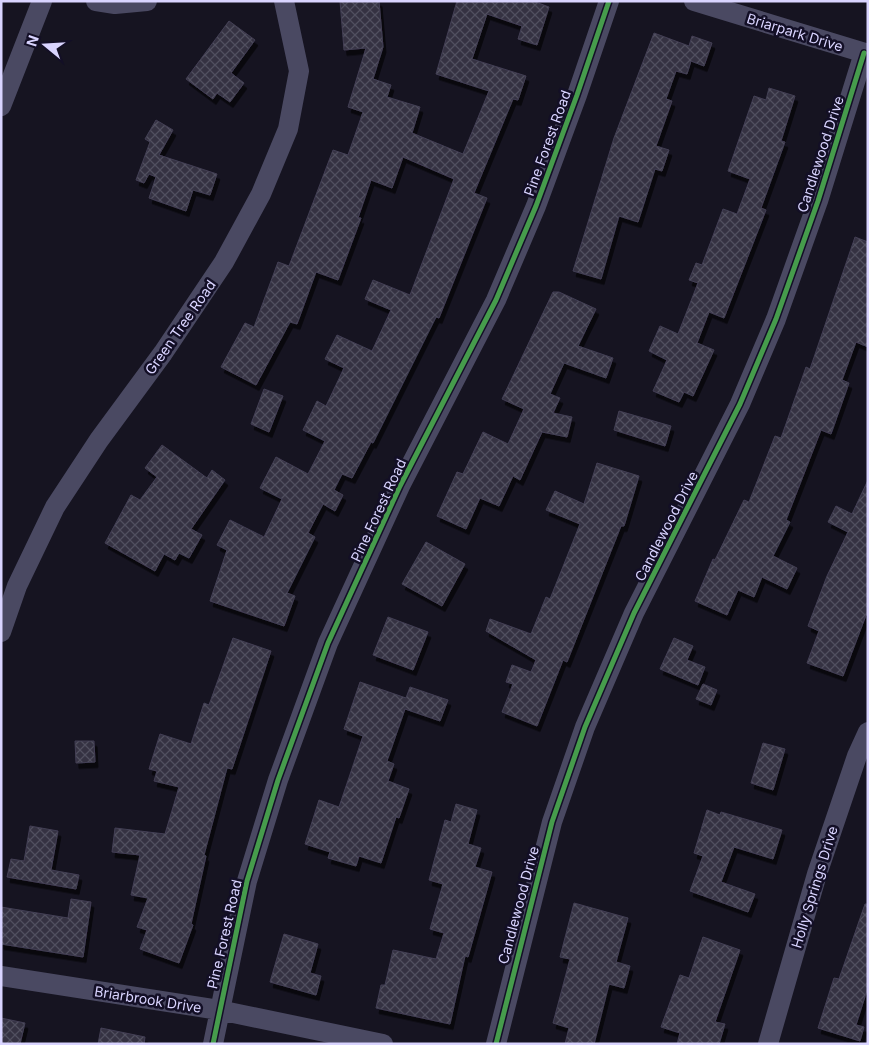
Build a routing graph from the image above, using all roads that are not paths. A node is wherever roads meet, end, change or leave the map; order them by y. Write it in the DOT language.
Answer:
graph roads {
  1 [pos="42,1"];
  2 [pos="96,1"];
  3 [pos="147,1"];
  4 [pos="284,1"];
  5 [pos="608,1"];
  6 [pos="694,1"];
  7 [pos="866,53"];
  8 [pos="1,106"];
  9 [pos="1,632"];
  10 [pos="868,732"];
  11 [pos="1,976"];
  12 [pos="219,1010"];
  13 [pos="212,1044"];
  14 [pos="383,1044"];
  15 [pos="496,1044"];
  16 [pos="768,1044"];
  1 -- 8 [label="street"];
  2 -- 3 [label="street"];
  4 -- 9 [label="street, Green Tree Road"];
  5 -- 12 [label="street, Pine Forest Road"];
  6 -- 7 [label="street, Briarpark Drive"];
  7 -- 15 [label="street, Candlewood Drive"];
  10 -- 16 [label="street, Holly Springs Drive"];
  11 -- 12 [label="street, Briarbrook Drive"];
  12 -- 13 [label="street, Pine Forest Road"];
  12 -- 14 [label="street, Briarbrook Drive"];
}
